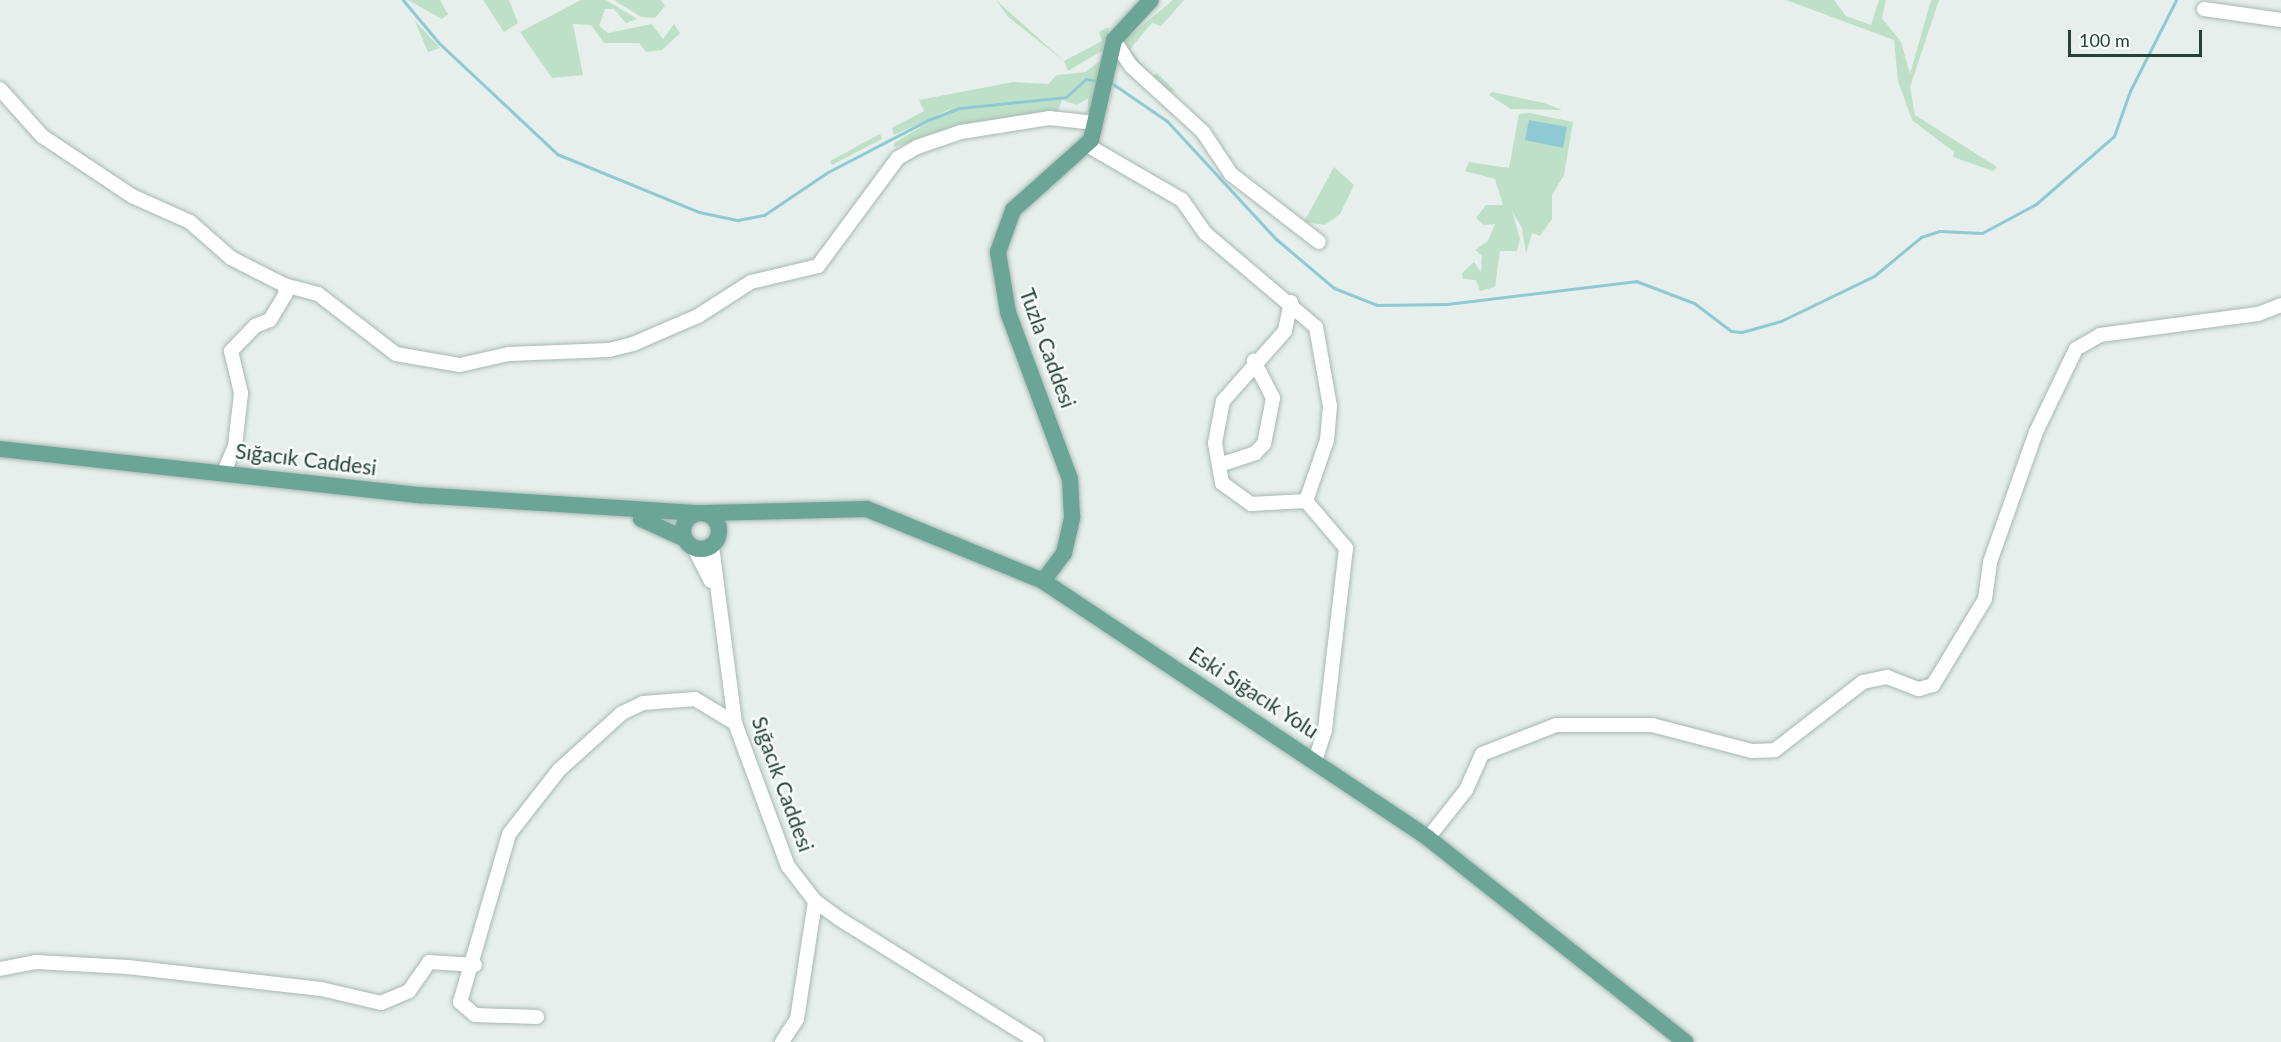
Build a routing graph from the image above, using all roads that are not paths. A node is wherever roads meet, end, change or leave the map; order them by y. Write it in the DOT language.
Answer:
graph roads {
  1 [pos="1151,0"];
  2 [pos="2204,9"];
  3 [pos="2281,20"];
  4 [pos="1113,49"];
  5 [pos="0,89"];
  6 [pos="1097,116"];
  7 [pos="1087,145"];
  8 [pos="1319,242"];
  9 [pos="284,285"];
  10 [pos="1291,302"];
  11 [pos="2281,305"];
  12 [pos="1254,361"];
  13 [pos="0,449"];
  14 [pos="1219,465"];
  15 [pos="224,472"];
  16 [pos="1306,501"];
  17 [pos="608,511"];
  18 [pos="700,513"];
  19 [pos="742,513"];
  20 [pos="715,541"];
  21 [pos="689,543"];
  22 [pos="1043,581"];
  23 [pos="714,592"];
  24 [pos="735,723"];
  25 [pos="1316,758"];
  26 [pos="1428,838"];
  27 [pos="815,901"];
  28 [pos="474,964"];
  29 [pos="0,969"];
  30 [pos="537,1017"];
  31 [pos="782,1042"];
  32 [pos="1037,1042"];
  33 [pos="1685,1042"];
  1 -- 4 [label="main road"];
  2 -- 3 [label="street"];
  4 -- 6 [label="main road, Tuzla Caddesi"];
  4 -- 8 [label="street"];
  5 -- 9 [label="street"];
  6 -- 7 [label="main road, Tuzla Caddesi"];
  6 -- 9 [label="street"];
  7 -- 10 [label="street"];
  7 -- 22 [label="main road, Tuzla Caddesi"];
  9 -- 15 [label="street"];
  10 -- 12 [label="street"];
  10 -- 16 [label="street"];
  11 -- 26 [label="street"];
  12 -- 14 [label="street"];
  12 -- 14 [label="street"];
  13 -- 15 [label="main road, Sığacık Caddesi"];
  14 -- 16 [label="street"];
  15 -- 17 [label="main road, Sığacık Caddesi"];
  16 -- 25 [label="street"];
  17 -- 18 [label="main road, Eski Sığacık Yolu"];
  17 -- 21 [label="main road"];
  18 -- 19 [label="main road, Eski Sığacık Yolu"];
  18 -- 20 [label="main road"];
  18 -- 21 [label="main road"];
  19 -- 20 [label="main road"];
  19 -- 22 [label="main road, Eski Sığacık Yolu"];
  20 -- 21 [label="main road"];
  20 -- 23 [label="street"];
  21 -- 23 [label="street"];
  22 -- 25 [label="main road, Eski Sığacık Yolu"];
  23 -- 24 [label="street, Sığacık Caddesi"];
  24 -- 27 [label="street, Sığacık Caddesi"];
  24 -- 28 [label="street"];
  25 -- 26 [label="main road, Eski Sığacık Yolu"];
  26 -- 33 [label="main road, Eski Sığacık Yolu"];
  27 -- 31 [label="street"];
  27 -- 32 [label="street, Sığacık Caddesi"];
  28 -- 29 [label="street"];
  28 -- 30 [label="street"];
}
